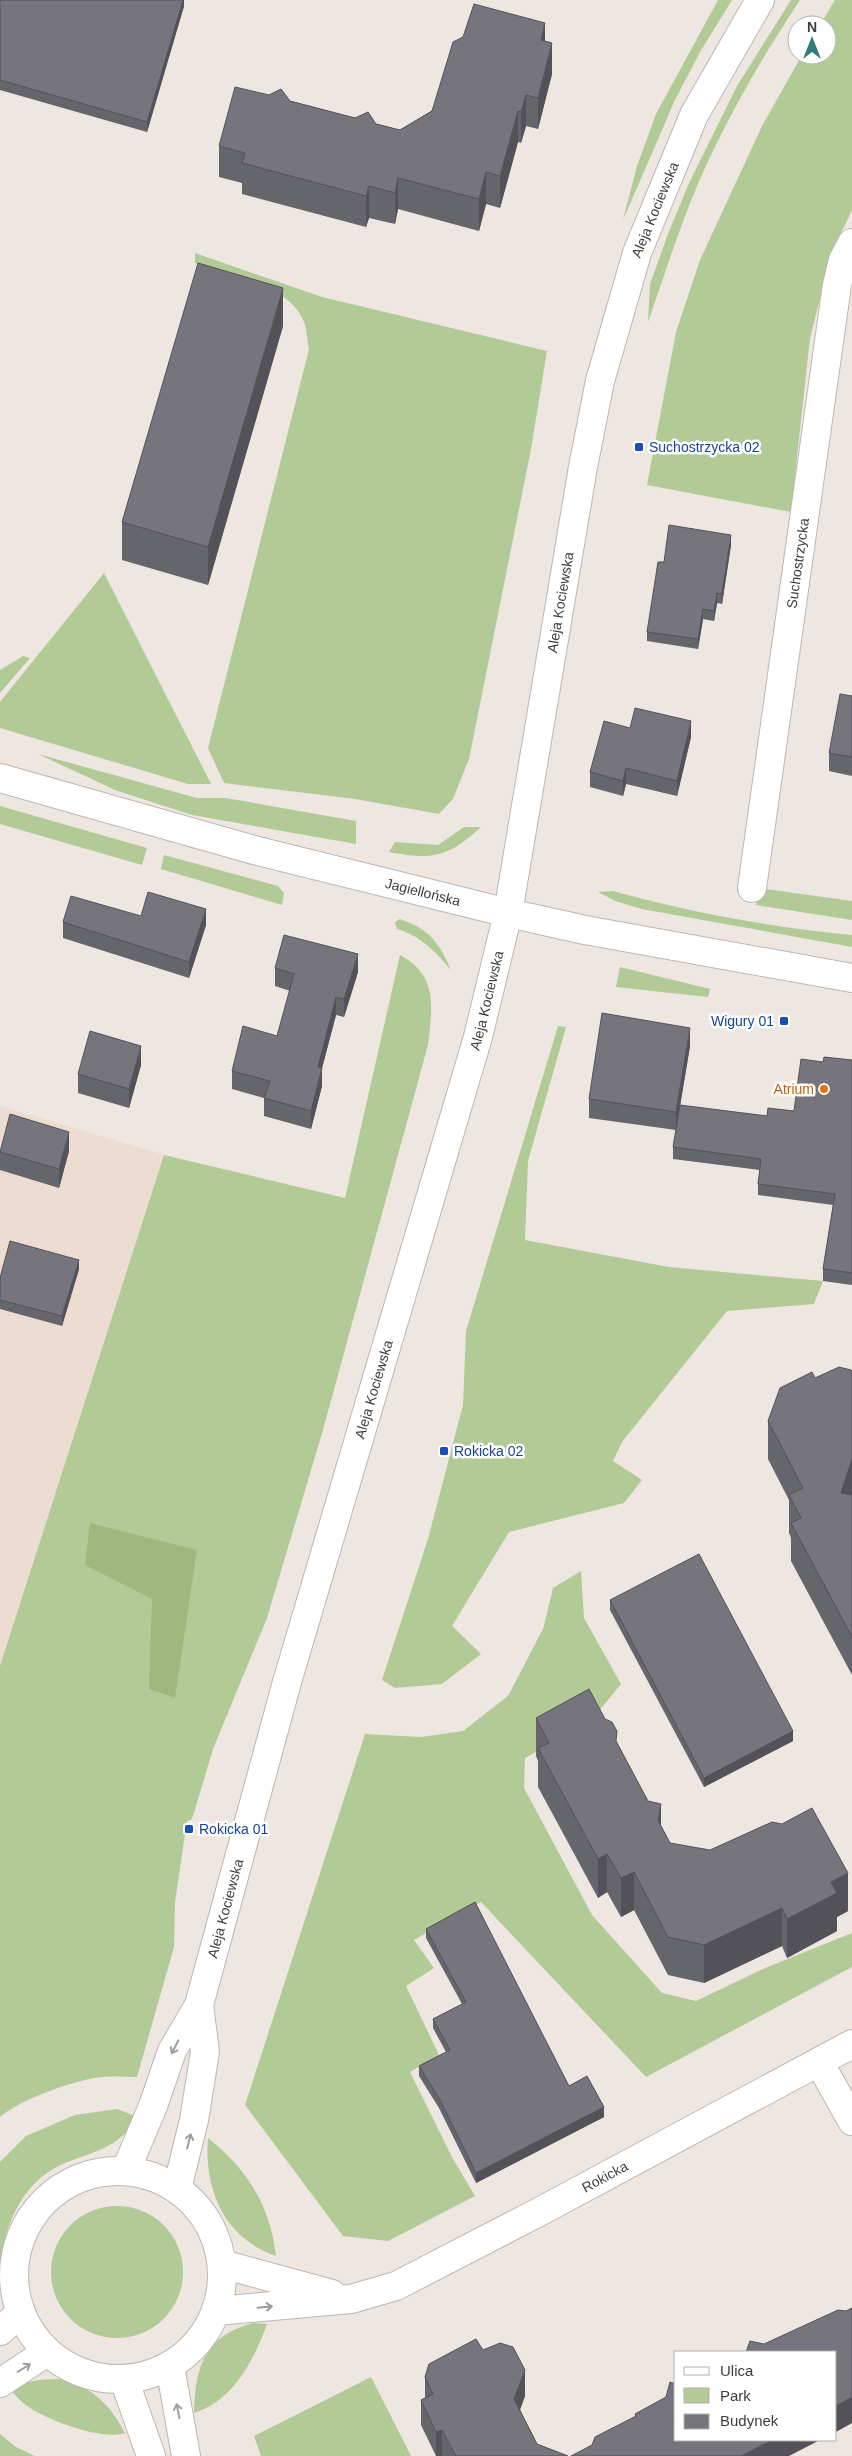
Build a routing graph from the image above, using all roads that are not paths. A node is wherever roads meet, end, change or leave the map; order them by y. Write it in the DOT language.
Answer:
graph roads {
  1 [pos="760,0"];
  2 [pos="852,243"];
  3 [pos="0,778"];
  4 [pos="752,888"];
  5 [pos="508,913"];
  6 [pos="852,978"];
  7 [pos="199,2005"];
  8 [pos="852,2044"];
  9 [pos="819,2062"];
  10 [pos="852,2121"];
  11 [pos="126,2170"];
  12 [pos="177,2189"];
  13 [pos="222,2264"];
  14 [pos="351,2299"];
  15 [pos="216,2311"];
  16 [pos="20,2313"];
  17 [pos="0,2330"];
  18 [pos="47,2352"];
  19 [pos="170,2366"];
  20 [pos="124,2379"];
  21 [pos="0,2383"];
  22 [pos="151,2456"];
  23 [pos="186,2456"];
  1 -- 5 [label="street, Aleja Kociewska"];
  2 -- 4 [label="street, Suchostrzycka"];
  3 -- 5 [label="street, Jagiellońska"];
  5 -- 6 [label="street, Jagiellońska"];
  5 -- 7 [label="street, Aleja Kociewska"];
  7 -- 11 [label="street, Aleja Kociewska, one-way"];
  12 -- 7 [label="street, Aleja Kociewska, one-way"];
  8 -- 9 [label="street, Rokicka"];
  9 -- 10 [label="street"];
  9 -- 14 [label="street, Rokicka"];
  11 -- 12 [label="street"];
  11 -- 16 [label="street"];
  12 -- 13 [label="street"];
  13 -- 14 [label="street"];
  13 -- 15 [label="street"];
  15 -- 14 [label="street, Rokicka, one-way"];
  15 -- 19 [label="street"];
  16 -- 17 [label="street"];
  16 -- 18 [label="street"];
  18 -- 20 [label="street"];
  21 -- 18 [label="street, one-way"];
  19 -- 20 [label="street"];
  23 -- 19 [label="street, one-way"];
  20 -- 22 [label="street"];
}
